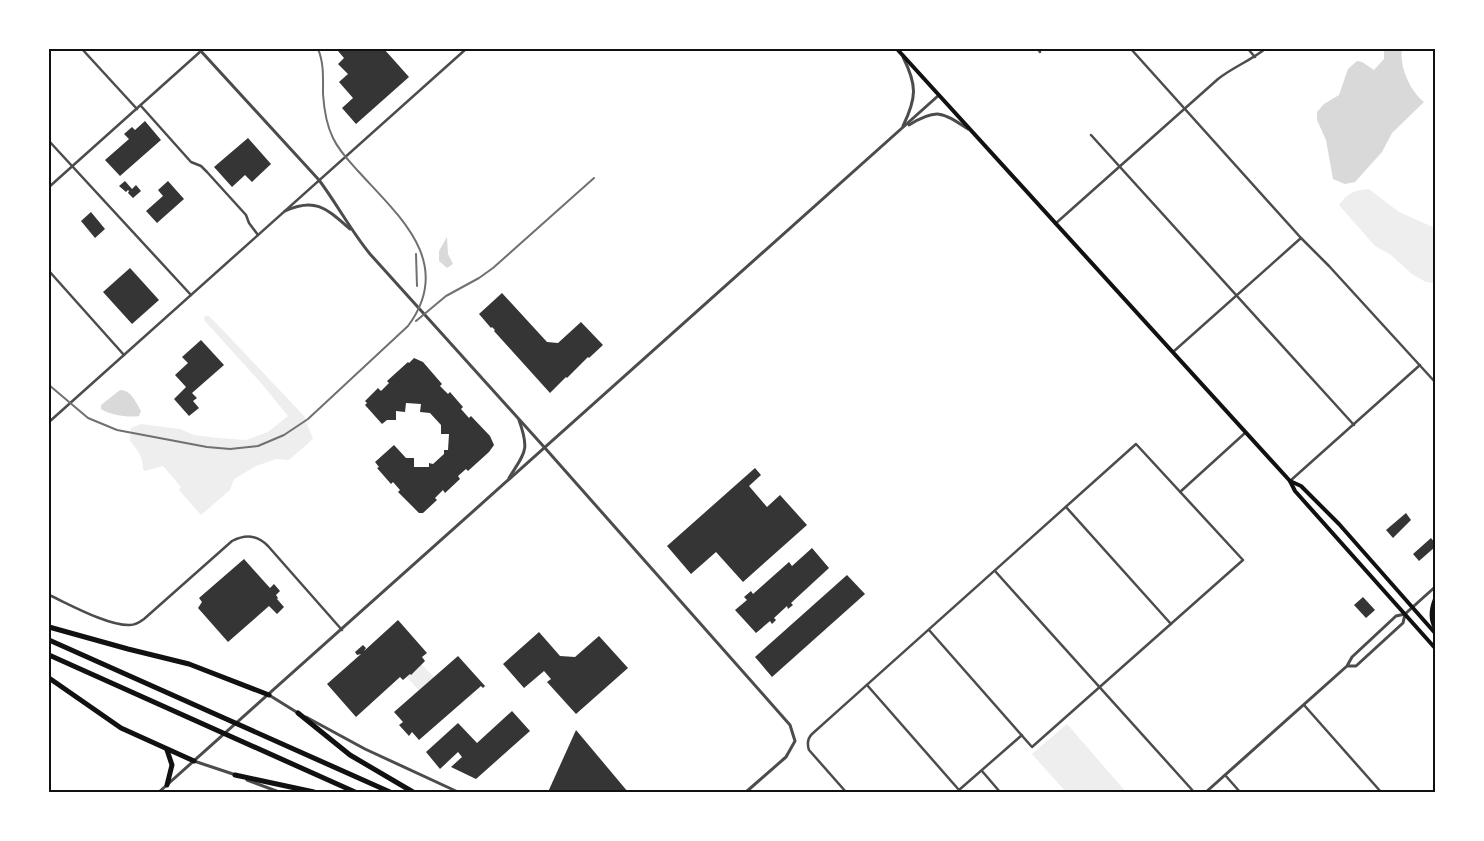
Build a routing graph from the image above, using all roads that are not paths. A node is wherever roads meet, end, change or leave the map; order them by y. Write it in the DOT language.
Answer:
graph roads {
  1 [pos="82,49"];
  2 [pos="466,49"];
  3 [pos="897,49"];
  4 [pos="1131,49"];
  5 [pos="1248,49"];
  6 [pos="1265,49"];
  7 [pos="200,50"];
  8 [pos="901,54"];
  9 [pos="1255,57"];
  10 [pos="939,95"];
  11 [pos="140,106"];
  12 [pos="137,109"];
  13 [pos="1184,109"];
  14 [pos="902,129"];
  15 [pos="970,130"];
  16 [pos="1091,135"];
  17 [pos="49,141"];
  18 [pos="72,166"];
  19 [pos="1120,166"];
  20 [pos="319,180"];
  21 [pos="49,187"];
  22 [pos="285,211"];
  23 [pos="1055,224"];
  24 [pos="353,232"];
  25 [pos="258,235"];
  26 [pos="1302,238"];
  27 [pos="49,271"];
  28 [pos="191,295"];
  29 [pos="1237,296"];
  30 [pos="1172,353"];
  31 [pos="124,355"];
  32 [pos="1420,366"];
  33 [pos="1435,382"];
  34 [pos="518,417"];
  35 [pos="49,422"];
  36 [pos="1354,425"];
  37 [pos="1245,433"];
  38 [pos="545,448"];
  39 [pos="1290,481"];
  40 [pos="507,482"];
  41 [pos="1180,492"];
  42 [pos="1066,507"];
  43 [pos="995,571"];
  44 [pos="1435,588"];
  45 [pos="49,595"];
  46 [pos="1435,599"];
  47 [pos="1413,607"];
  48 [pos="1405,614"];
  49 [pos="1171,624"];
  50 [pos="49,627"];
  51 [pos="1435,628"];
  52 [pos="342,630"];
  53 [pos="929,630"];
  54 [pos="1435,633"];
  55 [pos="49,640"];
  56 [pos="1435,648"];
  57 [pos="49,655"];
  58 [pos="1347,666"];
  59 [pos="49,678"];
  60 [pos="867,685"];
  61 [pos="1100,687"];
  62 [pos="269,695"];
  63 [pos="1303,705"];
  64 [pos="298,713"];
  65 [pos="1022,735"];
  66 [pos="166,750"];
  67 [pos="194,761"];
  68 [pos="982,770"];
  69 [pos="236,775"];
  70 [pos="1225,775"];
  71 [pos="167,785"];
  72 [pos="159,792"];
  73 [pos="279,792"];
  74 [pos="314,792"];
  75 [pos="355,792"];
  76 [pos="390,792"];
  77 [pos="413,792"];
  78 [pos="458,792"];
  79 [pos="746,792"];
  80 [pos="846,792"];
  81 [pos="1000,792"];
  82 [pos="1194,792"];
  83 [pos="1206,792"];
  84 [pos="1240,792"];
  85 [pos="1380,792"];
  1 -- 12 [label="street"];
  2 -- 20 [label="street"];
  3 -- 8 [label="main road"];
  4 -- 13 [label="street"];
  5 -- 9 [label="street"];
  6 -- 9 [label="street"];
  7 -- 11 [label="street"];
  7 -- 20 [label="street"];
  8 -- 10 [label="main road"];
  8 -- 14 [label="street"];
  9 -- 13 [label="street"];
  10 -- 14 [label="street"];
  10 -- 15 [label="main road"];
  11 -- 12 [label="street"];
  11 -- 25 [label="street"];
  12 -- 18 [label="street"];
  13 -- 19 [label="street"];
  13 -- 26 [label="street"];
  14 -- 15 [label="street"];
  14 -- 38 [label="street"];
  15 -- 23 [label="main road"];
  16 -- 19 [label="street"];
  17 -- 18 [label="street"];
  18 -- 21 [label="street"];
  18 -- 28 [label="street"];
  19 -- 23 [label="street"];
  19 -- 29 [label="street"];
  20 -- 22 [label="street"];
  20 -- 24 [label="street"];
  22 -- 24 [label="street"];
  22 -- 25 [label="street"];
  23 -- 30 [label="main road"];
  24 -- 34 [label="street"];
  25 -- 28 [label="street"];
  26 -- 29 [label="street"];
  26 -- 32 [label="street"];
  27 -- 31 [label="street"];
  28 -- 31 [label="street"];
  29 -- 30 [label="street"];
  29 -- 36 [label="street"];
  30 -- 37 [label="main road"];
  31 -- 35 [label="street"];
  32 -- 33 [label="street"];
  32 -- 36 [label="street"];
  34 -- 38 [label="street"];
  34 -- 40 [label="street"];
  36 -- 39 [label="street"];
  37 -- 39 [label="main road"];
  37 -- 41 [label="street"];
  38 -- 40 [label="street"];
  38 -- 79 [label="street"];
  39 -- 47 [label="main road"];
  39 -- 48 [label="main road"];
  40 -- 52 [label="street"];
  41 -- 42 [label="street"];
  41 -- 49 [label="street"];
  42 -- 43 [label="street"];
  42 -- 49 [label="street"];
  43 -- 53 [label="street"];
  43 -- 61 [label="street"];
  44 -- 47 [label="street"];
  45 -- 52 [label="street"];
  46 -- 51 [label="main road"];
  47 -- 48 [label="street"];
  47 -- 54 [label="main road"];
  48 -- 56 [label="main road"];
  48 -- 58 [label="street"];
  48 -- 58 [label="street"];
  49 -- 61 [label="street"];
  50 -- 62 [label="highway"];
  52 -- 62 [label="street"];
  53 -- 60 [label="street"];
  53 -- 65 [label="street"];
  55 -- 76 [label="highway"];
  57 -- 75 [label="highway"];
  58 -- 63 [label="street"];
  59 -- 66 [label="highway"];
  60 -- 68 [label="street"];
  60 -- 80 [label="street"];
  61 -- 65 [label="street"];
  61 -- 82 [label="street"];
  62 -- 64 [label="street"];
  62 -- 67 [label="street"];
  63 -- 70 [label="street"];
  63 -- 85 [label="street"];
  64 -- 77 [label="highway"];
  64 -- 78 [label="street"];
  65 -- 68 [label="street"];
  66 -- 67 [label="highway"];
  66 -- 71 [label="highway"];
  67 -- 69 [label="street"];
  67 -- 71 [label="street"];
  68 -- 81 [label="street"];
  69 -- 73 [label="street"];
  69 -- 74 [label="highway"];
  70 -- 83 [label="street"];
  70 -- 84 [label="street"];
  71 -- 72 [label="street"];
}
